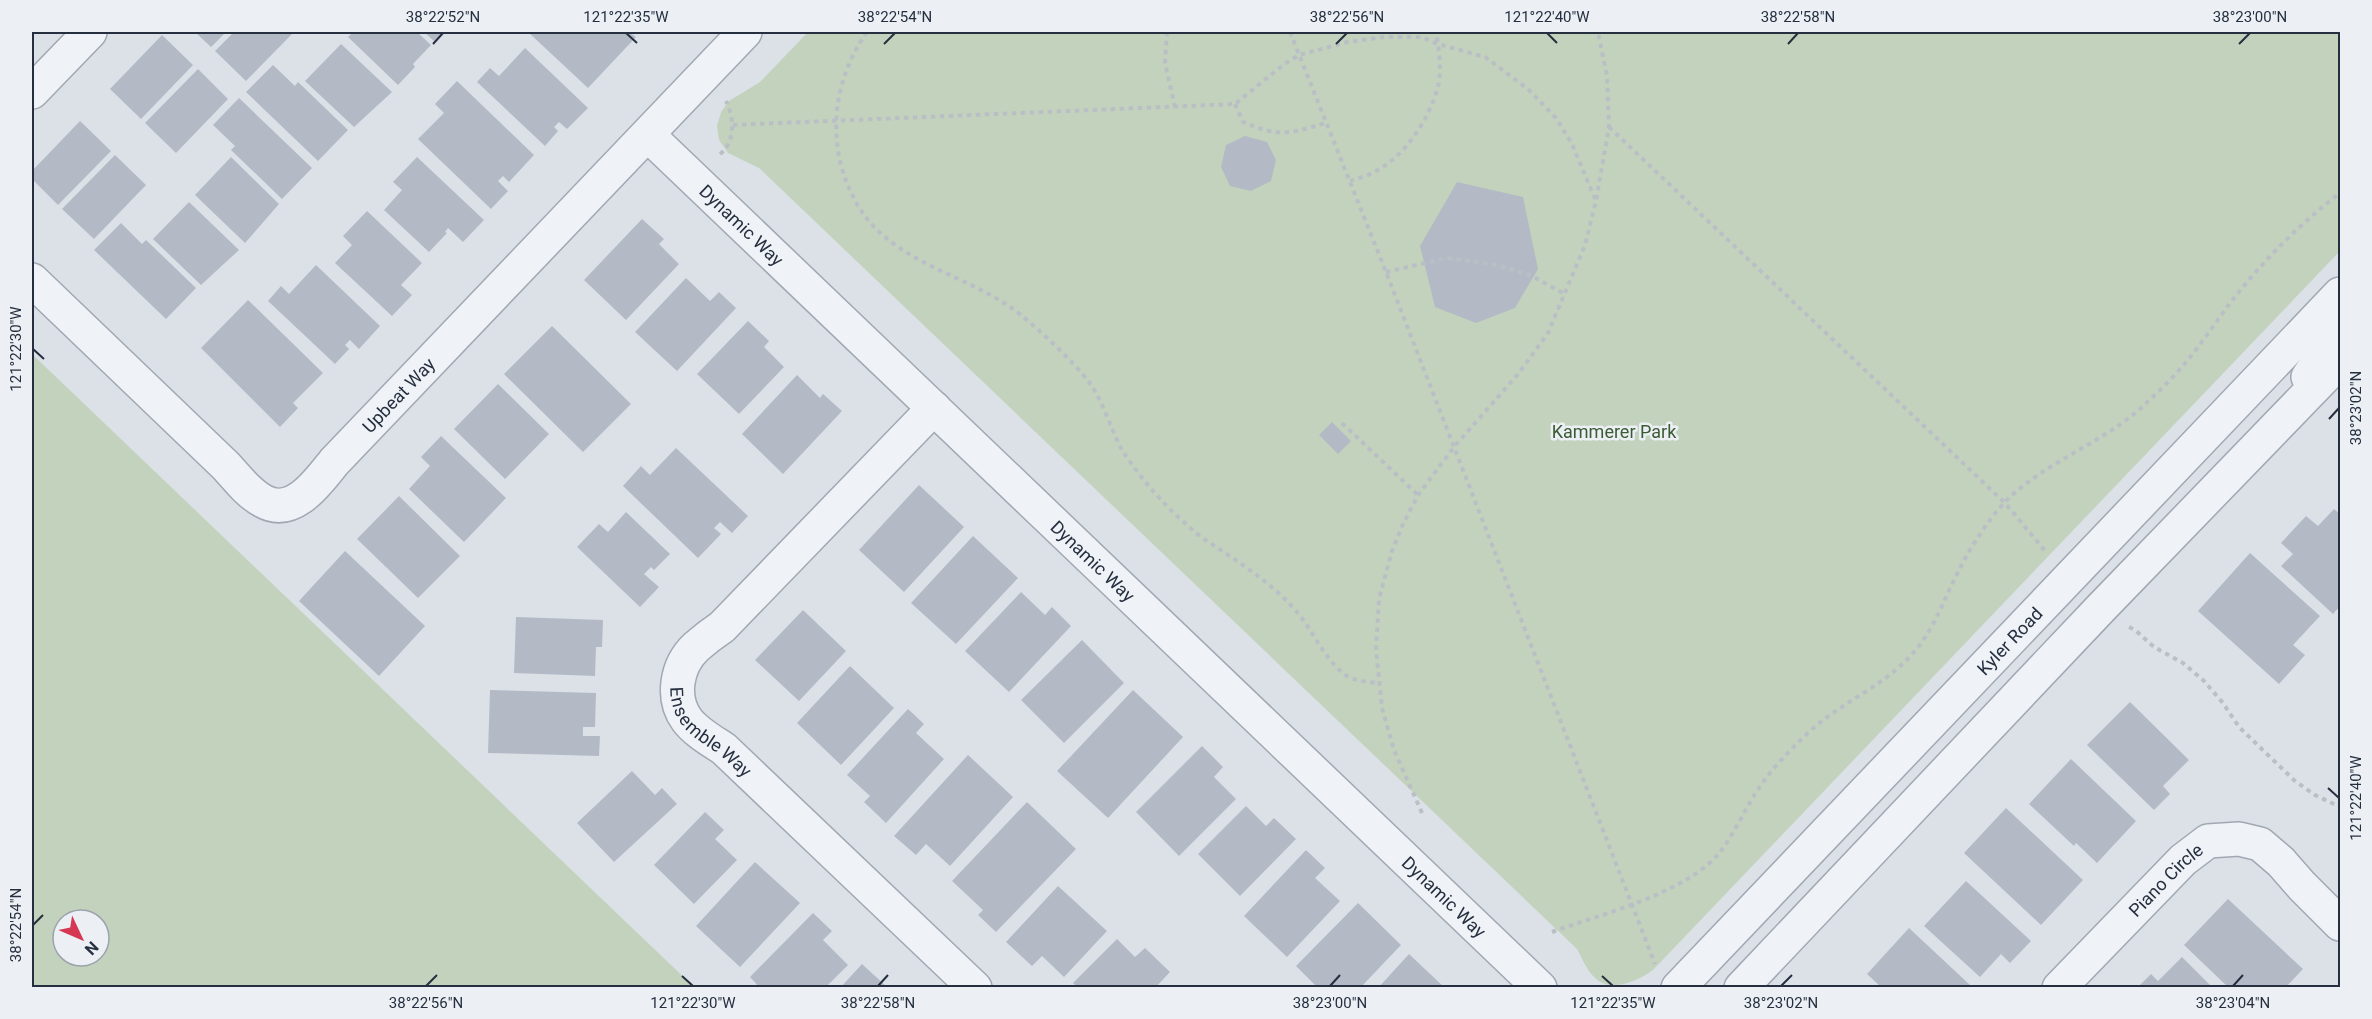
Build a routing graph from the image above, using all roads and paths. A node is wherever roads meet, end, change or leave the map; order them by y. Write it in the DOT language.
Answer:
graph roads {
  1 [pos="90,32"];
  2 [pos="745,32"];
  3 [pos="867,32"];
  4 [pos="1167,32"];
  5 [pos="1290,32"];
  6 [pos="1436,32"];
  7 [pos="1598,32"];
  8 [pos="1438,44"];
  9 [pos="1299,55"];
  10 [pos="32,92"];
  11 [pos="725,99"];
  12 [pos="1235,104"];
  13 [pos="1174,107"];
  14 [pos="837,121"];
  15 [pos="1325,123"];
  16 [pos="733,125"];
  17 [pos="1609,127"];
  18 [pos="648,135"];
  19 [pos="720,154"];
  20 [pos="1350,181"];
  21 [pos="2340,193"];
  22 [pos="1596,201"];
  23 [pos="1386,272"];
  24 [pos="32,280"];
  25 [pos="1563,293"];
  26 [pos="2340,294"];
  27 [pos="2340,330"];
  28 [pos="2340,361"];
  29 [pos="934,408"];
  30 [pos="2284,421"];
  31 [pos="1342,423"];
  32 [pos="1454,447"];
  33 [pos="1418,495"];
  34 [pos="2005,503"];
  35 [pos="2047,553"];
  36 [pos="2125,625"];
  37 [pos="1378,683"];
  38 [pos="1869,790"];
  39 [pos="2340,807"];
  40 [pos="1422,813"];
  41 [pos="1633,904"];
  42 [pos="2340,924"];
  43 [pos="1552,932"];
  44 [pos="1668,980"];
  45 [pos="975,987"];
  46 [pos="1540,987"];
  47 [pos="1707,987"];
  48 [pos="1741,987"];
  49 [pos="2059,987"];
  1 -- 10 [label="street"];
  2 -- 18 [label="street, Upbeat Way"];
  3 -- 14 [label="path"];
  4 -- 13 [label="path"];
  5 -- 9 [label="path"];
  6 -- 8 [label="path"];
  7 -- 17 [label="path"];
  8 -- 9 [label="path"];
  8 -- 20 [label="path"];
  8 -- 22 [label="path"];
  9 -- 12 [label="path"];
  9 -- 15 [label="path"];
  11 -- 16 [label="path"];
  12 -- 13 [label="path"];
  12 -- 15 [label="path"];
  13 -- 14 [label="path"];
  14 -- 16 [label="path"];
  14 -- 37 [label="path"];
  15 -- 20 [label="path"];
  16 -- 19 [label="path"];
  17 -- 22 [label="path"];
  17 -- 34 [label="path"];
  18 -- 24 [label="street, Upbeat Way"];
  18 -- 29 [label="street, Dynamic Way"];
  20 -- 23 [label="path"];
  21 -- 34 [label="path"];
  22 -- 25 [label="path"];
  23 -- 25 [label="path"];
  23 -- 32 [label="path"];
  25 -- 32 [label="path"];
  26 -- 38 [label="street, Kyler Road"];
  27 -- 30 [label="street"];
  28 -- 30 [label="street"];
  29 -- 45 [label="street, Ensemble Way"];
  29 -- 46 [label="street, Dynamic Way"];
  30 -- 48 [label="street"];
  31 -- 33 [label="path"];
  32 -- 33 [label="path"];
  32 -- 41 [label="path"];
  33 -- 37 [label="path"];
  34 -- 35 [label="path"];
  34 -- 41 [label="path"];
  36 -- 39 [label="path"];
  37 -- 40 [label="path"];
  38 -- 44 [label="street, Kyler Road"];
  38 -- 47 [label="street"];
  41 -- 43 [label="path"];
  41 -- 44 [label="path"];
  42 -- 49 [label="street, Piano Circle"];
}
